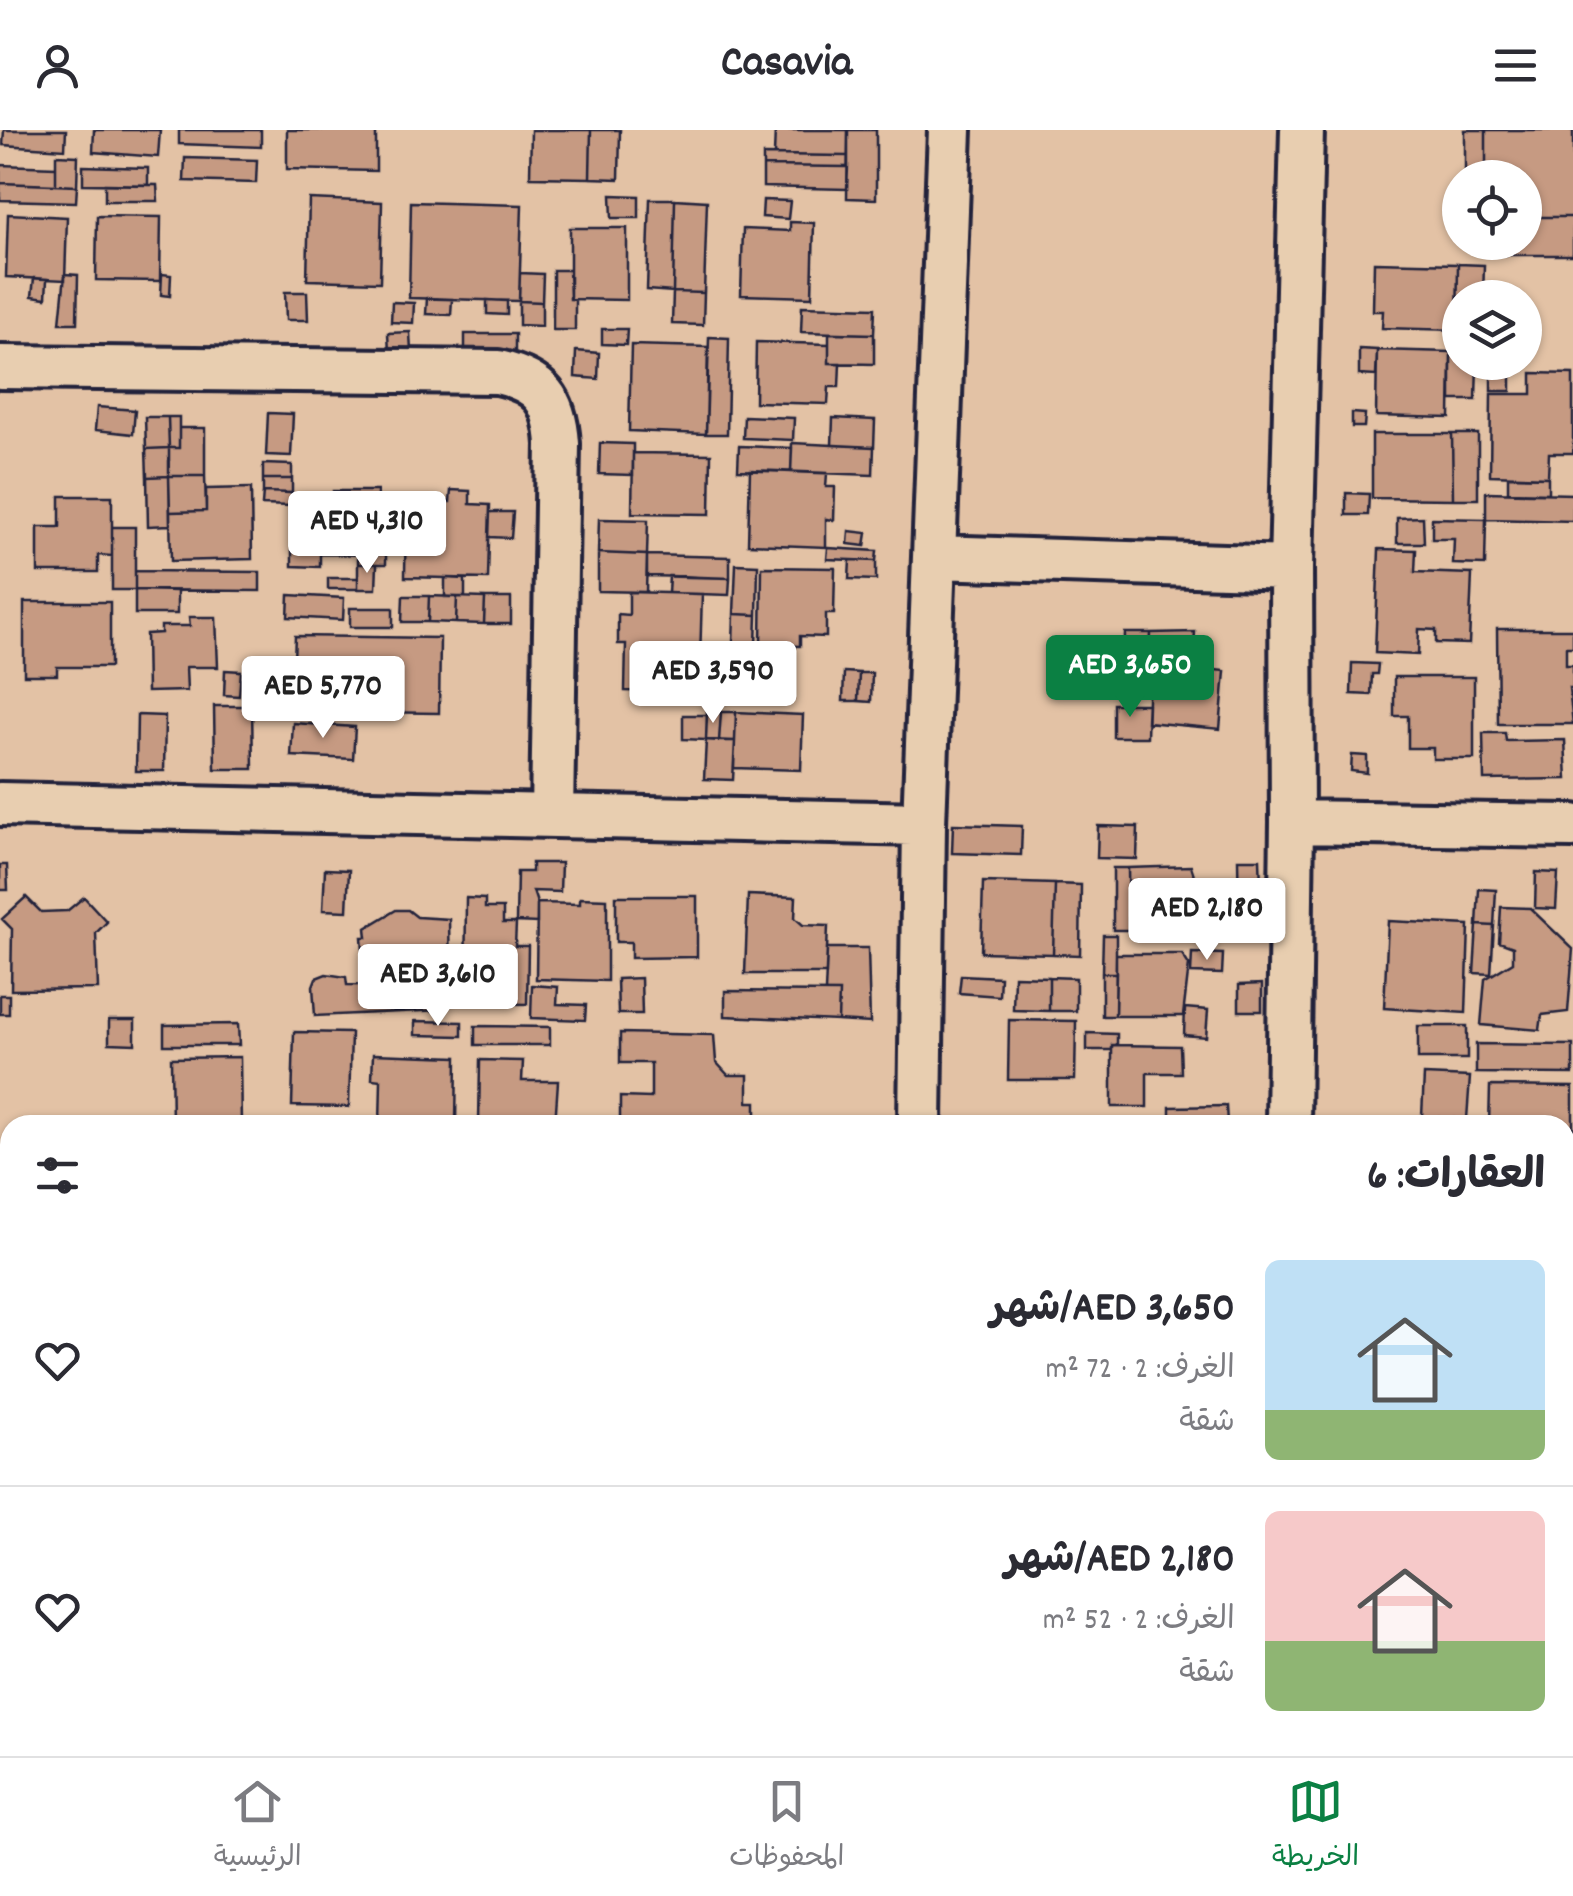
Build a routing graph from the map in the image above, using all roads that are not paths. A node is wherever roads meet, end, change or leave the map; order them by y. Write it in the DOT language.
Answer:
graph roads {
  1 [pos="950,130"];
  2 [pos="1302,130"];
  3 [pos="0,367"];
  4 [pos="934,557"];
  5 [pos="1291,568"];
  6 [pos="0,804"];
  7 [pos="552,814"];
  8 [pos="1292,822"];
  9 [pos="924,824"];
  10 [pos="1573,826"];
  11 [pos="920,1115"];
  12 [pos="1288,1115"];
  1 -- 4 [label="street"];
  2 -- 5 [label="street"];
  3 -- 7 [label="street"];
  4 -- 5 [label="street"];
  4 -- 9 [label="street"];
  5 -- 8 [label="street"];
  6 -- 7 [label="street"];
  7 -- 9 [label="street"];
  8 -- 10 [label="street"];
  8 -- 12 [label="street"];
  9 -- 11 [label="street"];
}
